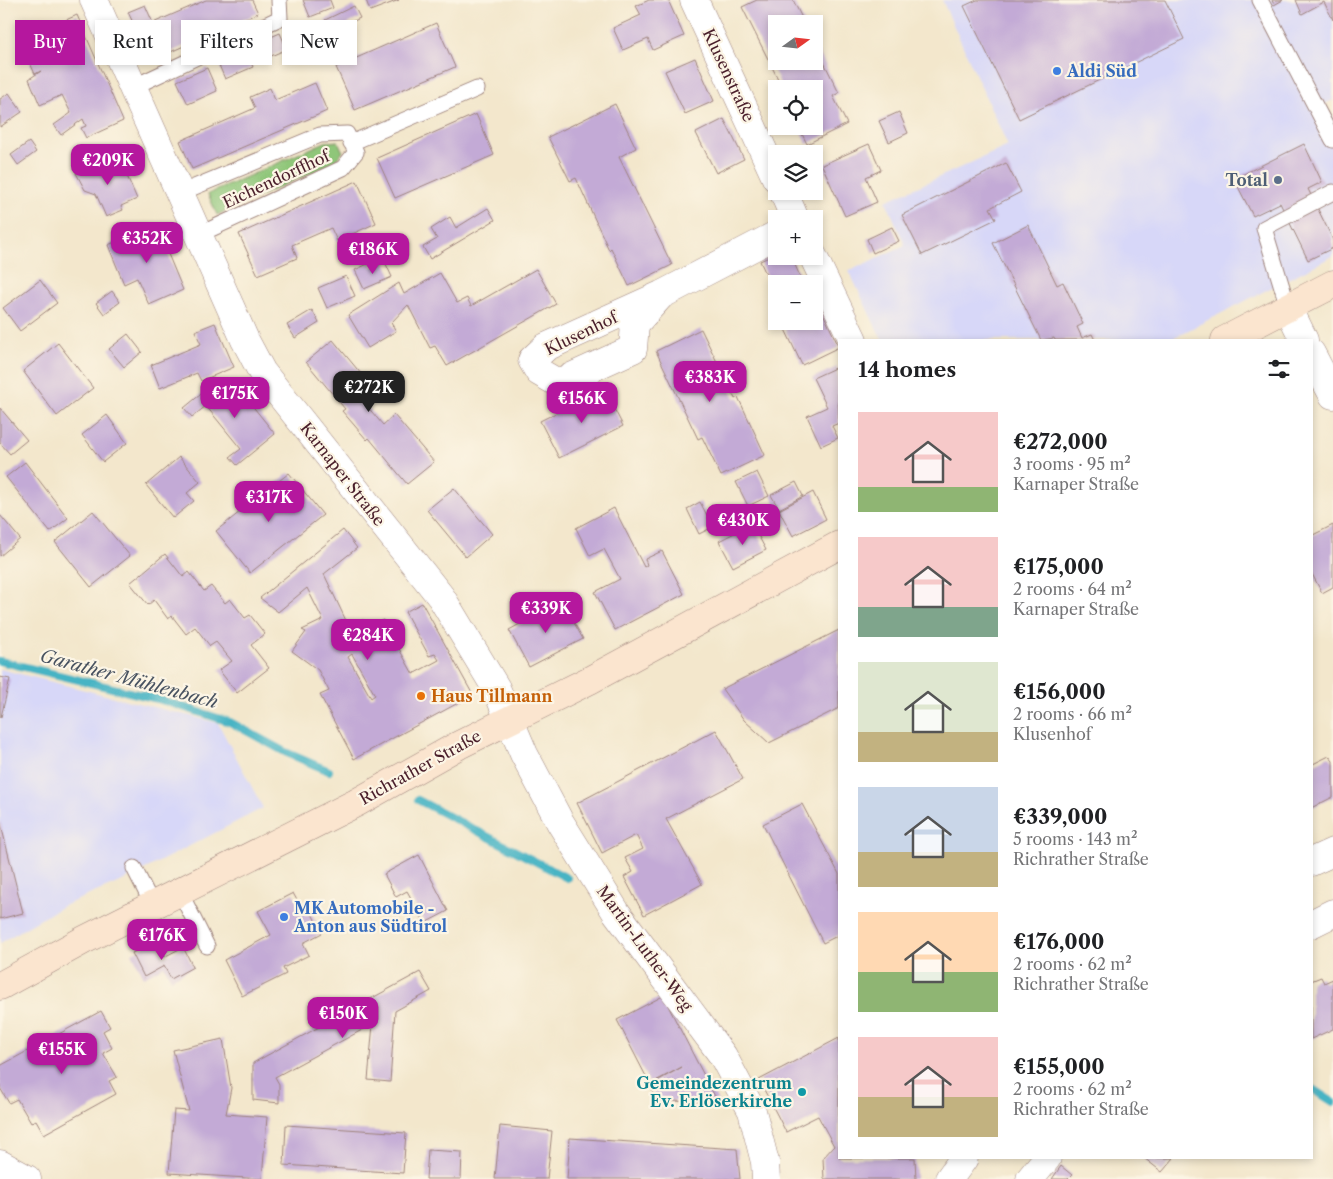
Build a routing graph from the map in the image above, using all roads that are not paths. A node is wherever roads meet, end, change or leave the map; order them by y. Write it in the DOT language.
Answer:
graph roads {
  1 [pos="94,0"];
  2 [pos="280,0"];
  3 [pos="694,0"];
  4 [pos="1260,0"];
  5 [pos="133,87"];
  6 [pos="476,89"];
  7 [pos="1333,140"];
  8 [pos="351,143"];
  9 [pos="768,161"];
  10 [pos="1333,192"];
  11 [pos="180,193"];
  12 [pos="198,235"];
  13 [pos="768,239"];
  14 [pos="817,265"];
  15 [pos="1333,284"];
  16 [pos="661,295"];
  17 [pos="1288,307"];
  18 [pos="853,339"];
  19 [pos="1228,339"];
  20 [pos="1304,339"];
  21 [pos="1313,357"];
  22 [pos="1333,394"];
  23 [pos="838,546"];
  24 [pos="510,720"];
  25 [pos="1333,852"];
  26 [pos="1313,861"];
  27 [pos="134,868"];
  28 [pos="180,892"];
  29 [pos="153,906"];
  30 [pos="1333,913"];
  31 [pos="1313,923"];
  32 [pos="207,946"];
  33 [pos="0,986"];
  34 [pos="963,1159"];
  35 [pos="1046,1159"];
  36 [pos="0,1164"];
  37 [pos="28,1179"];
  38 [pos="766,1179"];
  39 [pos="949,1179"];
  40 [pos="1030,1179"];
  1 -- 5 [label="street, Karnaper Straße"];
  2 -- 5 [label="lane"];
  3 -- 9 [label="street, Klusenstraße"];
  4 -- 7 [label="lane"];
  5 -- 11 [label="street, Karnaper Straße"];
  6 -- 8 [label="lane"];
  8 -- 11 [label="lane, Eichendorffhof"];
  8 -- 12 [label="lane, Eichendorffhof"];
  10 -- 17 [label="lane"];
  11 -- 12 [label="street, Karnaper Straße"];
  12 -- 24 [label="street, Karnaper Straße"];
  13 -- 16 [label="street"];
  14 -- 18 [label="street"];
  15 -- 17 [label="main road"];
  17 -- 19 [label="main road"];
  17 -- 20 [label="street"];
  21 -- 22 [label="street"];
  23 -- 24 [label="main road, Richrather Straße"];
  24 -- 28 [label="main road, Richrather Straße"];
  24 -- 38 [label="street, Martin-Luther-Weg"];
  25 -- 26 [label="street"];
  27 -- 29 [label="lane"];
  28 -- 29 [label="main road, Richrather Straße"];
  28 -- 32 [label="lane"];
  29 -- 33 [label="main road, Richrather Straße"];
  30 -- 31 [label="street"];
  34 -- 39 [label="street"];
  35 -- 40 [label="street"];
  36 -- 37 [label="street"];
}
